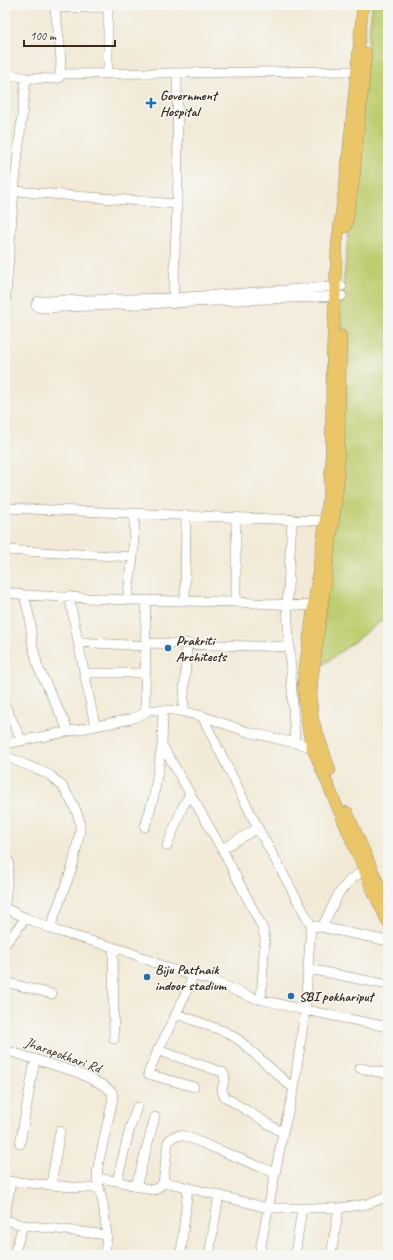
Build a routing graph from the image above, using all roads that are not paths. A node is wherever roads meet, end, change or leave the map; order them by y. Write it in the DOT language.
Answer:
graph roads {
  1 [pos="363,5"];
  2 [pos="370,5"];
  3 [pos="108,6"];
  4 [pos="55,7"];
  5 [pos="356,71"];
  6 [pos="5,73"];
  7 [pos="177,73"];
  8 [pos="60,74"];
  9 [pos="108,74"];
  10 [pos="26,78"];
  11 [pos="357,106"];
  12 [pos="11,194"];
  13 [pos="177,204"];
  14 [pos="6,271"];
  15 [pos="338,291"];
  16 [pos="173,301"];
  17 [pos="5,306"];
  18 [pos="5,508"];
  19 [pos="135,513"];
  20 [pos="186,516"];
  21 [pos="236,518"];
  22 [pos="292,520"];
  23 [pos="324,521"];
  24 [pos="5,550"];
  25 [pos="133,557"];
  26 [pos="5,592"];
  27 [pos="24,595"];
  28 [pos="69,596"];
  29 [pos="127,600"];
  30 [pos="146,600"];
  31 [pos="185,601"];
  32 [pos="236,602"];
  33 [pos="287,606"];
  34 [pos="314,606"];
  35 [pos="78,642"];
  36 [pos="186,643"];
  37 [pos="145,644"];
  38 [pos="290,647"];
  39 [pos="84,673"];
  40 [pos="145,673"];
  41 [pos="5,706"];
  42 [pos="163,710"];
  43 [pos="183,712"];
  44 [pos="145,713"];
  45 [pos="202,716"];
  46 [pos="95,726"];
  47 [pos="68,730"];
  48 [pos="22,741"];
  49 [pos="295,742"];
  50 [pos="5,744"];
  51 [pos="162,746"];
  52 [pos="312,747"];
  53 [pos="5,756"];
  54 [pos="190,794"];
  55 [pos="145,827"];
  56 [pos="258,828"];
  57 [pos="167,846"];
  58 [pos="222,849"];
  59 [pos="9,862"];
  60 [pos="364,870"];
  61 [pos="5,903"];
  62 [pos="388,906"];
  63 [pos="5,908"];
  64 [pos="26,918"];
  65 [pos="388,923"];
  66 [pos="312,925"];
  67 [pos="322,927"];
  68 [pos="50,928"];
  69 [pos="388,941"];
  70 [pos="5,944"];
  71 [pos="113,948"];
  72 [pos="309,969"];
  73 [pos="193,975"];
  74 [pos="5,982"];
  75 [pos="388,985"];
  76 [pos="52,994"];
  77 [pos="261,1000"];
  78 [pos="305,1010"];
  79 [pos="177,1014"];
  80 [pos="388,1027"];
  81 [pos="114,1039"];
  82 [pos="5,1050"];
  83 [pos="157,1050"];
  84 [pos="36,1059"];
  85 [pos="360,1068"];
  86 [pos="388,1074"];
  87 [pos="194,1087"];
  88 [pos="294,1090"];
  89 [pos="137,1107"];
  90 [pos="155,1117"];
  91 [pos="60,1132"];
  92 [pos="283,1133"];
  93 [pos="20,1144"];
  94 [pos="275,1173"];
  95 [pos="97,1178"];
  96 [pos="8,1181"];
  97 [pos="117,1181"];
  98 [pos="163,1184"];
  99 [pos="50,1185"];
  100 [pos="136,1187"];
  101 [pos="99,1188"];
  102 [pos="188,1188"];
  103 [pos="219,1195"];
  104 [pos="388,1196"];
  105 [pos="268,1208"];
  106 [pos="302,1208"];
  107 [pos="339,1208"];
  108 [pos="5,1214"];
  109 [pos="5,1220"];
  110 [pos="24,1225"];
  111 [pos="107,1235"];
  112 [pos="181,1253"];
  113 [pos="14,1255"];
  114 [pos="105,1255"];
  115 [pos="209,1255"];
  116 [pos="259,1255"];
  117 [pos="295,1255"];
  118 [pos="331,1255"];
  1 -- 5 [label="main road"];
  2 -- 11 [label="main road"];
  3 -- 4 [label="street"];
  3 -- 9 [label="street"];
  4 -- 8 [label="street"];
  5 -- 7 [label="street"];
  5 -- 11 [label="main road"];
  6 -- 10 [label="street"];
  7 -- 9 [label="street"];
  7 -- 13 [label="street"];
  8 -- 9 [label="street"];
  8 -- 10 [label="street"];
  10 -- 12 [label="street"];
  11 -- 15 [label="main road"];
  12 -- 13 [label="street"];
  12 -- 14 [label="street"];
  13 -- 16 [label="street"];
  14 -- 17 [label="street"];
  15 -- 16 [label="street"];
  15 -- 23 [label="main road"];
  15 -- 62 [label="main road"];
  16 -- 16 [label="street"];
  18 -- 19 [label="street"];
  19 -- 20 [label="street"];
  19 -- 25 [label="street"];
  20 -- 21 [label="street"];
  20 -- 31 [label="street"];
  21 -- 22 [label="street"];
  21 -- 32 [label="street"];
  22 -- 23 [label="street"];
  22 -- 33 [label="street"];
  23 -- 34 [label="main road"];
  24 -- 25 [label="street"];
  25 -- 29 [label="street"];
  26 -- 27 [label="street"];
  27 -- 28 [label="street"];
  27 -- 47 [label="street"];
  28 -- 29 [label="street"];
  28 -- 35 [label="street"];
  29 -- 30 [label="street"];
  30 -- 31 [label="street"];
  30 -- 37 [label="street"];
  31 -- 32 [label="street"];
  32 -- 33 [label="street"];
  33 -- 34 [label="street"];
  33 -- 38 [label="street"];
  34 -- 52 [label="main road"];
  35 -- 37 [label="street"];
  35 -- 39 [label="street"];
  36 -- 37 [label="street"];
  36 -- 38 [label="street"];
  36 -- 43 [label="street"];
  37 -- 40 [label="street"];
  38 -- 49 [label="street"];
  39 -- 40 [label="street"];
  39 -- 46 [label="street"];
  40 -- 44 [label="street"];
  41 -- 48 [label="street"];
  42 -- 43 [label="street"];
  42 -- 44 [label="street"];
  42 -- 51 [label="street"];
  43 -- 45 [label="street"];
  44 -- 46 [label="street"];
  45 -- 49 [label="street"];
  45 -- 56 [label="street"];
  46 -- 47 [label="street"];
  47 -- 48 [label="street"];
  48 -- 50 [label="street"];
  49 -- 52 [label="street"];
  51 -- 54 [label="street"];
  51 -- 55 [label="street"];
  52 -- 60 [label="main road"];
  53 -- 68 [label="street"];
  54 -- 57 [label="street"];
  54 -- 58 [label="street"];
  56 -- 58 [label="street"];
  56 -- 66 [label="street"];
  58 -- 77 [label="street"];
  59 -- 61 [label="street"];
  60 -- 65 [label="main road"];
  60 -- 67 [label="street"];
  63 -- 64 [label="street"];
  64 -- 68 [label="street"];
  64 -- 70 [label="street"];
  66 -- 67 [label="street"];
  66 -- 72 [label="street"];
  67 -- 69 [label="street"];
  68 -- 71 [label="street"];
  71 -- 73 [label="street"];
  71 -- 81 [label="street"];
  72 -- 75 [label="street"];
  72 -- 78 [label="street"];
  73 -- 77 [label="street"];
  73 -- 79 [label="street"];
  74 -- 76 [label="street"];
  77 -- 78 [label="street"];
  78 -- 80 [label="street"];
  78 -- 88 [label="street"];
  79 -- 83 [label="street"];
  79 -- 88 [label="street"];
  82 -- 84 [label="street, Jharapokhari Rd"];
  83 -- 87 [label="street"];
  83 -- 92 [label="street"];
  84 -- 93 [label="street"];
  84 -- 95 [label="street, Jharapokhari Rd"];
  85 -- 86 [label="street"];
  88 -- 92 [label="street"];
  89 -- 97 [label="street"];
  90 -- 100 [label="street"];
  91 -- 99 [label="street"];
  92 -- 94 [label="street"];
  94 -- 98 [label="street"];
  94 -- 105 [label="street"];
  95 -- 97 [label="street"];
  95 -- 101 [label="street, Jharapokhari Rd"];
  96 -- 99 [label="street"];
  96 -- 108 [label="street"];
  97 -- 100 [label="street"];
  98 -- 100 [label="street"];
  98 -- 102 [label="street"];
  99 -- 101 [label="street"];
  101 -- 111 [label="street, Jharapokhari Rd"];
  102 -- 103 [label="street"];
  102 -- 112 [label="street"];
  103 -- 105 [label="street"];
  103 -- 115 [label="street"];
  104 -- 107 [label="street"];
  105 -- 106 [label="street"];
  105 -- 116 [label="street"];
  106 -- 107 [label="street"];
  106 -- 117 [label="street"];
  107 -- 118 [label="street"];
  109 -- 110 [label="street"];
  110 -- 111 [label="street"];
  110 -- 113 [label="street"];
  111 -- 114 [label="street, Jharapokhari Rd"];
}
